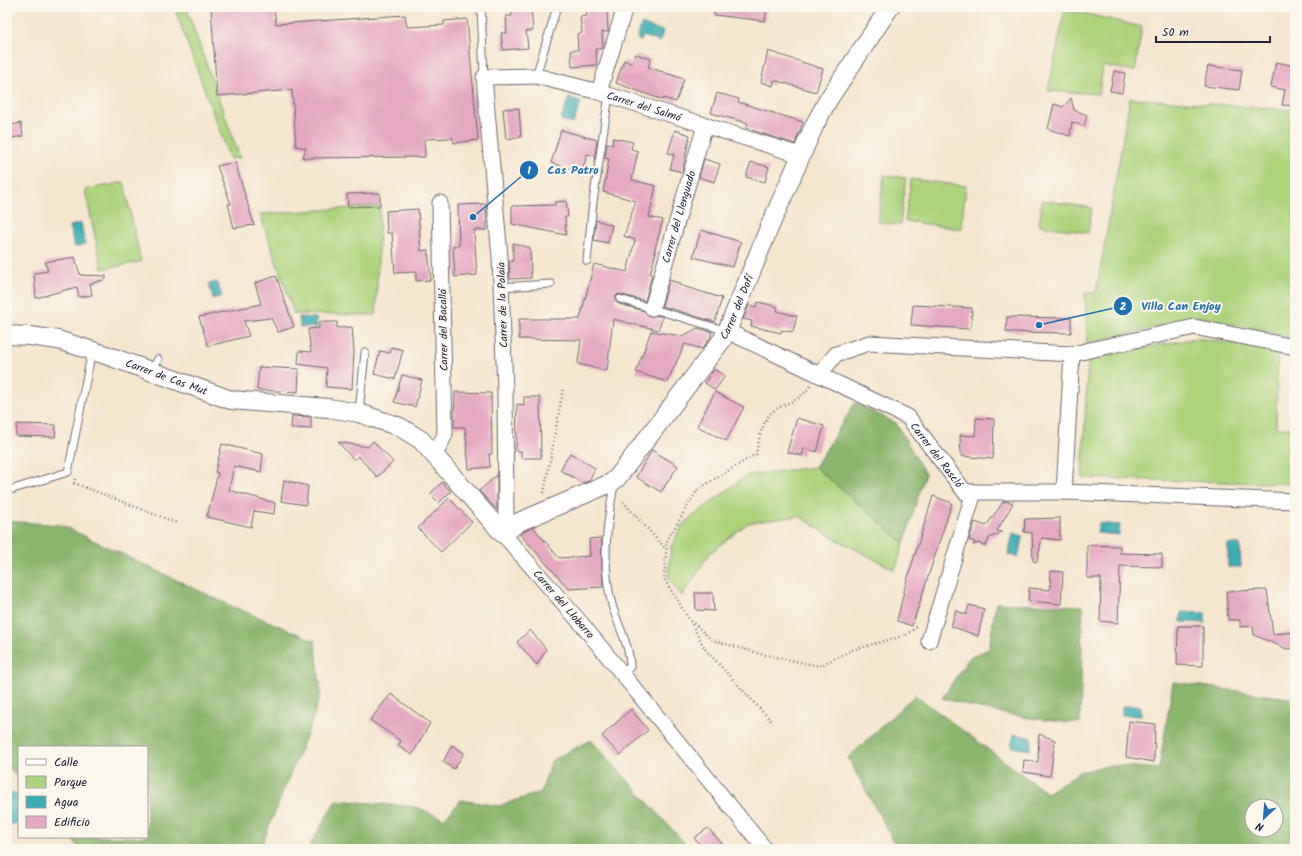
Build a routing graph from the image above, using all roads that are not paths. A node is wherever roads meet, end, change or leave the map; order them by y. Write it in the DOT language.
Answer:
graph roads {
  1 [pos="481,7"];
  2 [pos="557,7"];
  3 [pos="624,7"];
  4 [pos="890,7"];
  5 [pos="536,76"];
  6 [pos="484,77"];
  7 [pos="604,93"];
  8 [pos="705,125"];
  9 [pos="800,155"];
  10 [pos="440,204"];
  11 [pos="587,260"];
  12 [pos="551,284"];
  13 [pos="501,287"];
  14 [pos="620,299"];
  15 [pos="652,308"];
  16 [pos="727,331"];
  17 [pos="7,335"];
  18 [pos="1295,347"];
  19 [pos="92,350"];
  20 [pos="364,352"];
  21 [pos="1072,354"];
  22 [pos="819,375"];
  23 [pos="328,408"];
  24 [pos="359,413"];
  25 [pos="433,453"];
  26 [pos="7,491"];
  27 [pos="613,491"];
  28 [pos="974,492"];
  29 [pos="1064,492"];
  30 [pos="1295,501"];
  31 [pos="503,534"];
  32 [pos="929,641"];
  33 [pos="622,674"];
  34 [pos="765,849"];
  1 -- 6 [label="lane"];
  2 -- 5 [label="lane"];
  3 -- 7 [label="street"];
  4 -- 9 [label="street, Carrer del Dofí"];
  5 -- 6 [label="street, Carrer del Salmó"];
  5 -- 7 [label="street, Carrer del Salmó"];
  6 -- 13 [label="street, Carrer de la Palaia"];
  7 -- 8 [label="street, Carrer del Salmó"];
  7 -- 11 [label="lane"];
  8 -- 9 [label="street, Carrer del Salmó"];
  8 -- 15 [label="street, Carrer del Llenguado"];
  9 -- 16 [label="street, Carrer del Dofí"];
  10 -- 25 [label="street, Carrer del Bacallá"];
  12 -- 13 [label="lane"];
  13 -- 31 [label="street, Carrer de la Palaia"];
  14 -- 15 [label="lane"];
  15 -- 16 [label="lane"];
  16 -- 22 [label="street, Carrer del Rascló"];
  16 -- 31 [label="street, Carrer del Dofí"];
  17 -- 19 [label="street, Carrer de Cas Mut"];
  18 -- 21 [label="street"];
  19 -- 23 [label="street, Carrer de Cas Mut"];
  19 -- 26 [label="lane"];
  20 -- 24 [label="lane"];
  21 -- 22 [label="street"];
  21 -- 29 [label="street"];
  22 -- 28 [label="street, Carrer del Rascló"];
  23 -- 24 [label="street, Carrer del Llobarro"];
  24 -- 25 [label="street, Carrer del Llobarro"];
  25 -- 31 [label="street, Carrer del Llobarro"];
  27 -- 33 [label="lane"];
  28 -- 29 [label="street, Carrer del Rascló"];
  28 -- 32 [label="street"];
  29 -- 30 [label="street, Carrer del Rascló"];
  31 -- 33 [label="street, Carrer del Llobarro"];
  33 -- 34 [label="street, Carrer del Llobarro"];
}
